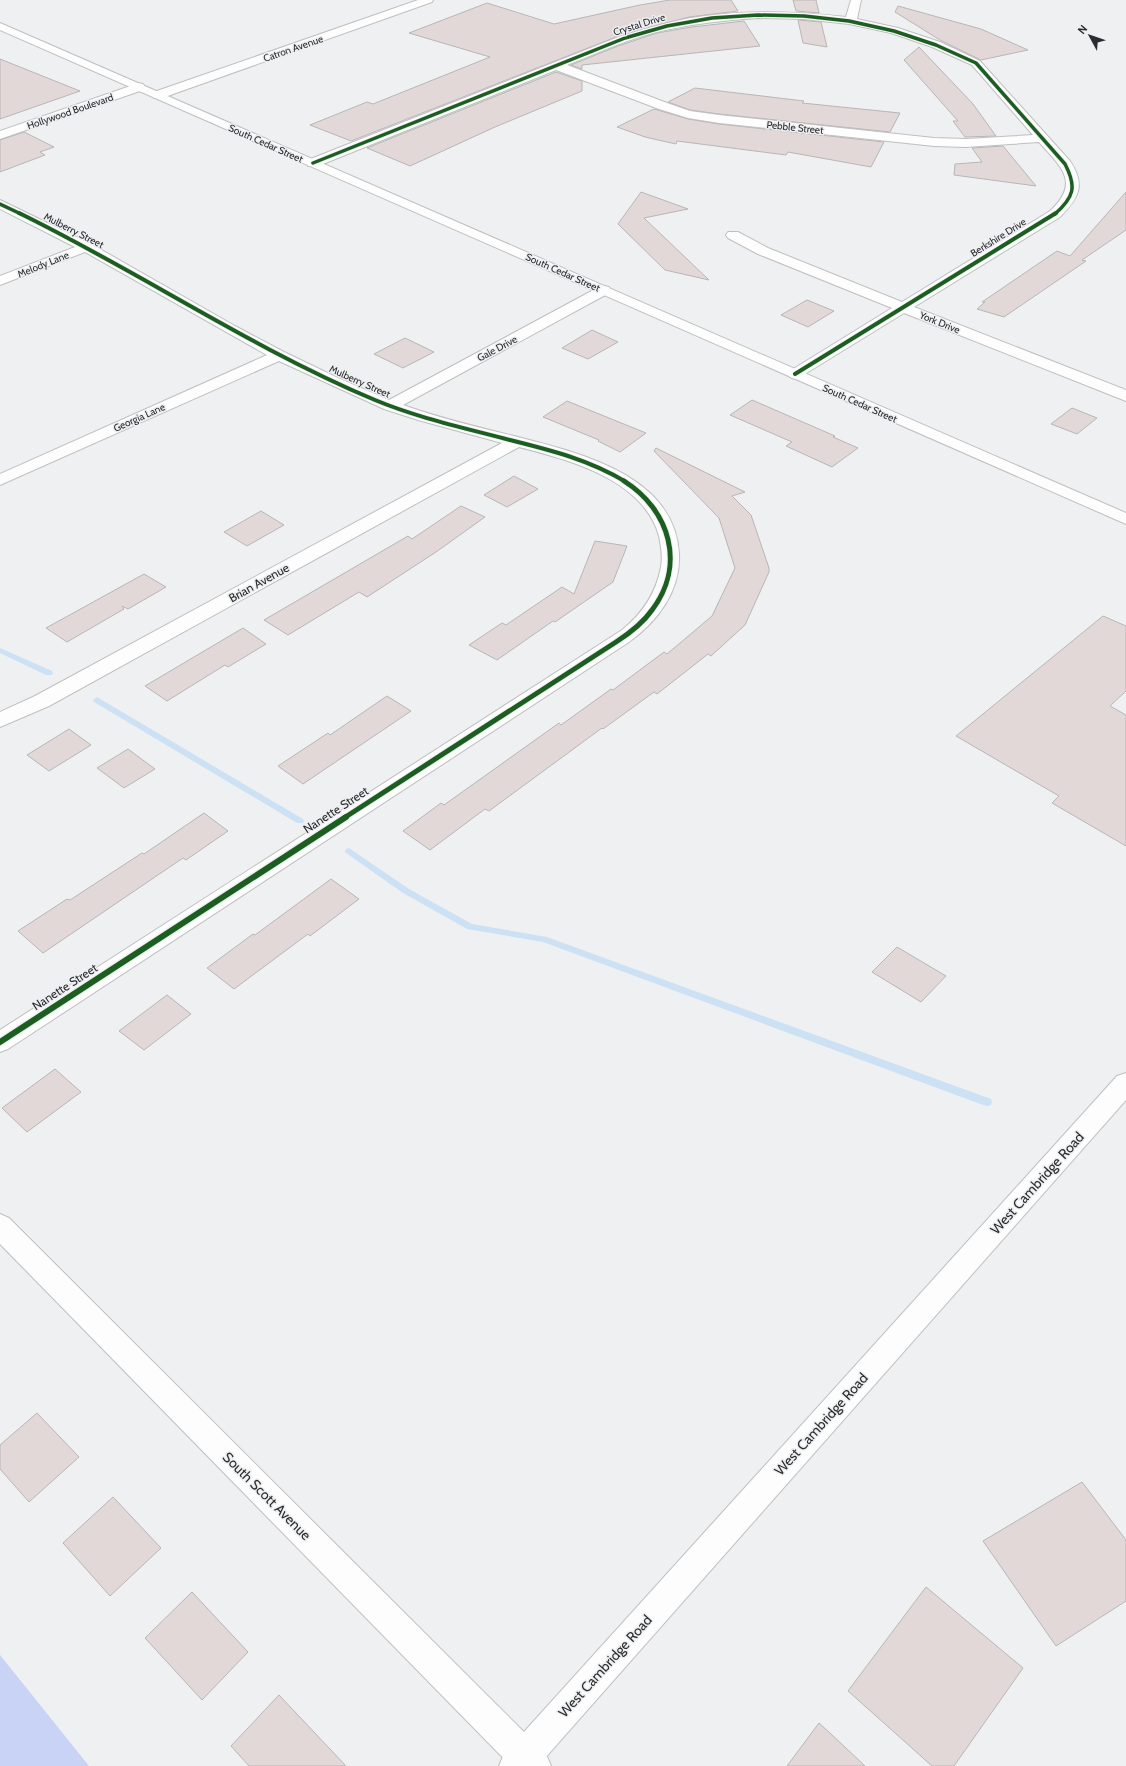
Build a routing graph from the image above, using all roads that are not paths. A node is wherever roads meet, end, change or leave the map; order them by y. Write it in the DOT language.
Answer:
graph roads {
  1 [pos="428,0"];
  2 [pos="856,0"];
  3 [pos="851,21"];
  4 [pos="0,26"];
  5 [pos="555,66"];
  6 [pos="982,70"];
  7 [pos="139,87"];
  8 [pos="158,95"];
  9 [pos="0,135"];
  10 [pos="1043,138"];
  11 [pos="313,163"];
  12 [pos="0,204"];
  13 [pos="733,236"];
  14 [pos="86,247"];
  15 [pos="0,281"];
  16 [pos="604,290"];
  17 [pos="904,308"];
  18 [pos="279,355"];
  19 [pos="795,374"];
  20 [pos="1126,396"];
  21 [pos="390,406"];
  22 [pos="516,442"];
  23 [pos="0,480"];
  24 [pos="1126,519"];
  25 [pos="668,581"];
  26 [pos="0,720"];
  27 [pos="0,1042"];
  28 [pos="1126,1083"];
  29 [pos="0,1226"];
  30 [pos="525,1763"];
  1 -- 8 [label="street, Catron Avenue"];
  2 -- 3 [label="street"];
  3 -- 5 [label="street, Crystal Drive"];
  3 -- 6 [label="street, Crystal Drive"];
  4 -- 7 [label="street, South Cedar Street"];
  5 -- 10 [label="street, Pebble Street"];
  5 -- 11 [label="street, Crystal Drive"];
  6 -- 10 [label="street, Berkshire Drive"];
  7 -- 8 [label="street, South Cedar Street"];
  7 -- 9 [label="street, Hollywood Boulevard"];
  8 -- 11 [label="street, South Cedar Street"];
  10 -- 17 [label="street, Berkshire Drive"];
  11 -- 16 [label="street, South Cedar Street"];
  12 -- 14 [label="street, Mulberry Street"];
  13 -- 17 [label="street, York Drive"];
  14 -- 15 [label="street, Melody Lane"];
  14 -- 18 [label="street, Mulberry Street"];
  16 -- 19 [label="street, South Cedar Street"];
  16 -- 21 [label="street, Gale Drive"];
  17 -- 19 [label="street, Berkshire Drive"];
  17 -- 20 [label="street, York Drive"];
  18 -- 21 [label="street, Mulberry Street"];
  18 -- 23 [label="street, Georgia Lane"];
  19 -- 24 [label="street, South Cedar Street"];
  21 -- 22 [label="street, Mulberry Street"];
  22 -- 25 [label="street, Mulberry Street"];
  22 -- 26 [label="street, Brian Avenue"];
  25 -- 27 [label="street, Nanette Street"];
  28 -- 30 [label="street, West Cambridge Road"];
  29 -- 30 [label="street, South Scott Avenue"];
}
